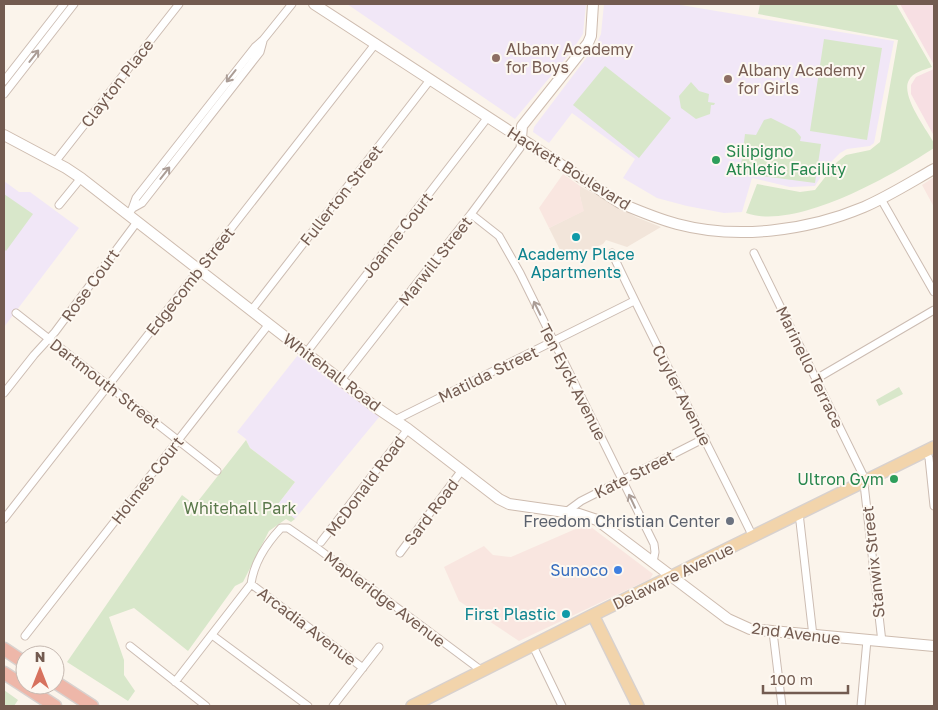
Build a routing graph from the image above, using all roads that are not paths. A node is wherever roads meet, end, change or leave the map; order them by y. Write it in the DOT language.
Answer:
graph roads {
  1 [pos="64,4"];
  2 [pos="74,4"];
  3 [pos="179,4"];
  4 [pos="292,4"];
  5 [pos="314,4"];
  6 [pos="593,4"];
  7 [pos="50,28"];
  8 [pos="376,43"];
  9 [pos="14,68"];
  10 [pos="20,73"];
  11 [pos="430,80"];
  12 [pos="4,81"];
  13 [pos="4,94"];
  14 [pos="488,117"];
  15 [pos="4,135"];
  16 [pos="521,138"];
  17 [pos="55,162"];
  18 [pos="934,169"];
  19 [pos="80,178"];
  20 [pos="881,199"];
  21 [pos="59,205"];
  22 [pos="130,212"];
  23 [pos="471,214"];
  24 [pos="137,222"];
  25 [pos="612,253"];
  26 [pos="754,253"];
  27 [pos="199,270"];
  28 [pos="934,292"];
  29 [pos="634,301"];
  30 [pos="251,310"];
  31 [pos="934,310"];
  32 [pos="16,313"];
  33 [pos="269,324"];
  34 [pos="48,338"];
  35 [pos="553,342"];
  36 [pos="306,353"];
  37 [pos="816,379"];
  38 [pos="341,380"];
  39 [pos="109,386"];
  40 [pos="4,393"];
  41 [pos="395,420"];
  42 [pos="408,429"];
  43 [pos="705,438"];
  44 [pos="178,440"];
  45 [pos="930,450"];
  46 [pos="462,470"];
  47 [pos="217,471"];
  48 [pos="622,480"];
  49 [pos="864,482"];
  50 [pos="934,506"];
  51 [pos="566,512"];
  52 [pos="800,513"];
  53 [pos="4,519"];
  54 [pos="753,537"];
  55 [pos="321,542"];
  56 [pos="400,553"];
  57 [pos="653,562"];
  58 [pos="673,577"];
  59 [pos="251,584"];
  60 [pos="593,615"];
  61 [pos="772,632"];
  62 [pos="212,635"];
  63 [pos="25,636"];
  64 [pos="813,636"];
  65 [pos="867,640"];
  66 [pos="882,642"];
  67 [pos="130,646"];
  68 [pos="533,646"];
  69 [pos="934,646"];
  70 [pos="379,647"];
  71 [pos="4,649"];
  72 [pos="15,656"];
  73 [pos="362,668"];
  74 [pos="482,671"];
  75 [pos="4,673"];
  76 [pos="175,682"];
  77 [pos="65,688"];
  78 [pos="55,706"];
  79 [pos="92,706"];
  80 [pos="206,706"];
  81 [pos="308,706"];
  82 [pos="333,706"];
  83 [pos="412,706"];
  84 [pos="562,706"];
  85 [pos="638,706"];
  86 [pos="782,706"];
  87 [pos="861,706"];
  1 -- 7 [label="street"];
  2 -- 7 [label="street"];
  3 -- 17 [label="street, Clayton Place"];
  4 -- 22 [label="street"];
  5 -- 8 [label="street, Hackett Boulevard"];
  6 -- 16 [label="street"];
  7 -- 9 [label="street"];
  10 -- 7 [label="street, one-way"];
  8 -- 11 [label="street, Hackett Boulevard"];
  8 -- 27 [label="street, Edgecomb Street"];
  9 -- 10 [label="street"];
  9 -- 12 [label="street"];
  10 -- 13 [label="street"];
  11 -- 14 [label="street, Hackett Boulevard"];
  11 -- 30 [label="street, Fullerton Street"];
  14 -- 16 [label="street, Hackett Boulevard"];
  14 -- 36 [label="street, Joanne Court"];
  15 -- 17 [label="street, Whitehall Road"];
  16 -- 20 [label="street, Hackett Boulevard"];
  16 -- 23 [label="street, Marwill Street"];
  17 -- 19 [label="street, Whitehall Road"];
  18 -- 20 [label="street, Hackett Boulevard"];
  19 -- 21 [label="street"];
  19 -- 22 [label="street, Whitehall Road"];
  20 -- 28 [label="street"];
  22 -- 24 [label="street, Whitehall Road"];
  35 -- 23 [label="street, Ten Eyck Avenue, one-way"];
  23 -- 38 [label="street, Marwill Street"];
  24 -- 27 [label="street, Whitehall Road"];
  24 -- 34 [label="street, Rose Court"];
  25 -- 29 [label="street, Cuyler Avenue"];
  26 -- 37 [label="street, Marinello Terrace"];
  27 -- 30 [label="street, Whitehall Road"];
  27 -- 39 [label="street, Edgecomb Street"];
  29 -- 35 [label="street, Matilda Street"];
  29 -- 43 [label="street, Cuyler Avenue"];
  30 -- 33 [label="street, Whitehall Road"];
  31 -- 37 [label="street"];
  32 -- 34 [label="street, Dartmouth Street"];
  33 -- 36 [label="street, Whitehall Road"];
  33 -- 44 [label="street, Holmes Court"];
  34 -- 39 [label="street, Dartmouth Street"];
  34 -- 40 [label="street, Rose Court"];
  35 -- 41 [label="street, Matilda Street"];
  35 -- 48 [label="street, Ten Eyck Avenue"];
  36 -- 38 [label="street, Whitehall Road"];
  37 -- 49 [label="street, Marinello Terrace"];
  38 -- 41 [label="street, Whitehall Road"];
  39 -- 44 [label="street, Dartmouth Street"];
  39 -- 53 [label="street, Edgecomb Street"];
  41 -- 42 [label="street, Whitehall Road"];
  42 -- 46 [label="street, Whitehall Road"];
  42 -- 55 [label="street, McDonald Road"];
  43 -- 48 [label="street, Kate Street"];
  43 -- 54 [label="street, Cuyler Avenue"];
  44 -- 47 [label="street, Dartmouth Street"];
  44 -- 63 [label="street, Holmes Court"];
  45 -- 49 [label="main road, Delaware Avenue"];
  45 -- 50 [label="street"];
  46 -- 51 [label="street, Whitehall Road"];
  46 -- 56 [label="street, Sard Road"];
  48 -- 51 [label="street, Kate Street"];
  57 -- 48 [label="street, Ten Eyck Avenue, one-way"];
  49 -- 52 [label="main road, Delaware Avenue"];
  49 -- 66 [label="street, Stanwix Street"];
  51 -- 57 [label="street, Whitehall Road"];
  52 -- 54 [label="main road, Delaware Avenue"];
  52 -- 64 [label="street"];
  54 -- 58 [label="main road, Delaware Avenue"];
  57 -- 58 [label="street, Whitehall Road"];
  58 -- 60 [label="main road, Delaware Avenue"];
  58 -- 61 [label="street, 2nd Avenue"];
  59 -- 62 [label="street"];
  59 -- 73 [label="street, Arcadia Avenue"];
  59 -- 74 [label="street, Mapleridge Avenue"];
  60 -- 68 [label="main road, Delaware Avenue"];
  60 -- 85 [label="main road"];
  61 -- 64 [label="street, 2nd Avenue"];
  61 -- 86 [label="street"];
  62 -- 76 [label="street"];
  62 -- 81 [label="street"];
  64 -- 65 [label="street, 2nd Avenue"];
  65 -- 66 [label="street, 2nd Avenue"];
  65 -- 87 [label="street"];
  66 -- 69 [label="street, 2nd Avenue"];
  67 -- 76 [label="street"];
  68 -- 74 [label="main road, Delaware Avenue"];
  68 -- 84 [label="street"];
  70 -- 73 [label="street"];
  71 -- 72 [label="highway"];
  73 -- 82 [label="street"];
  74 -- 83 [label="main road, Delaware Avenue"];
  75 -- 78 [label="highway"];
  76 -- 80 [label="street"];
  77 -- 79 [label="highway"];
}
